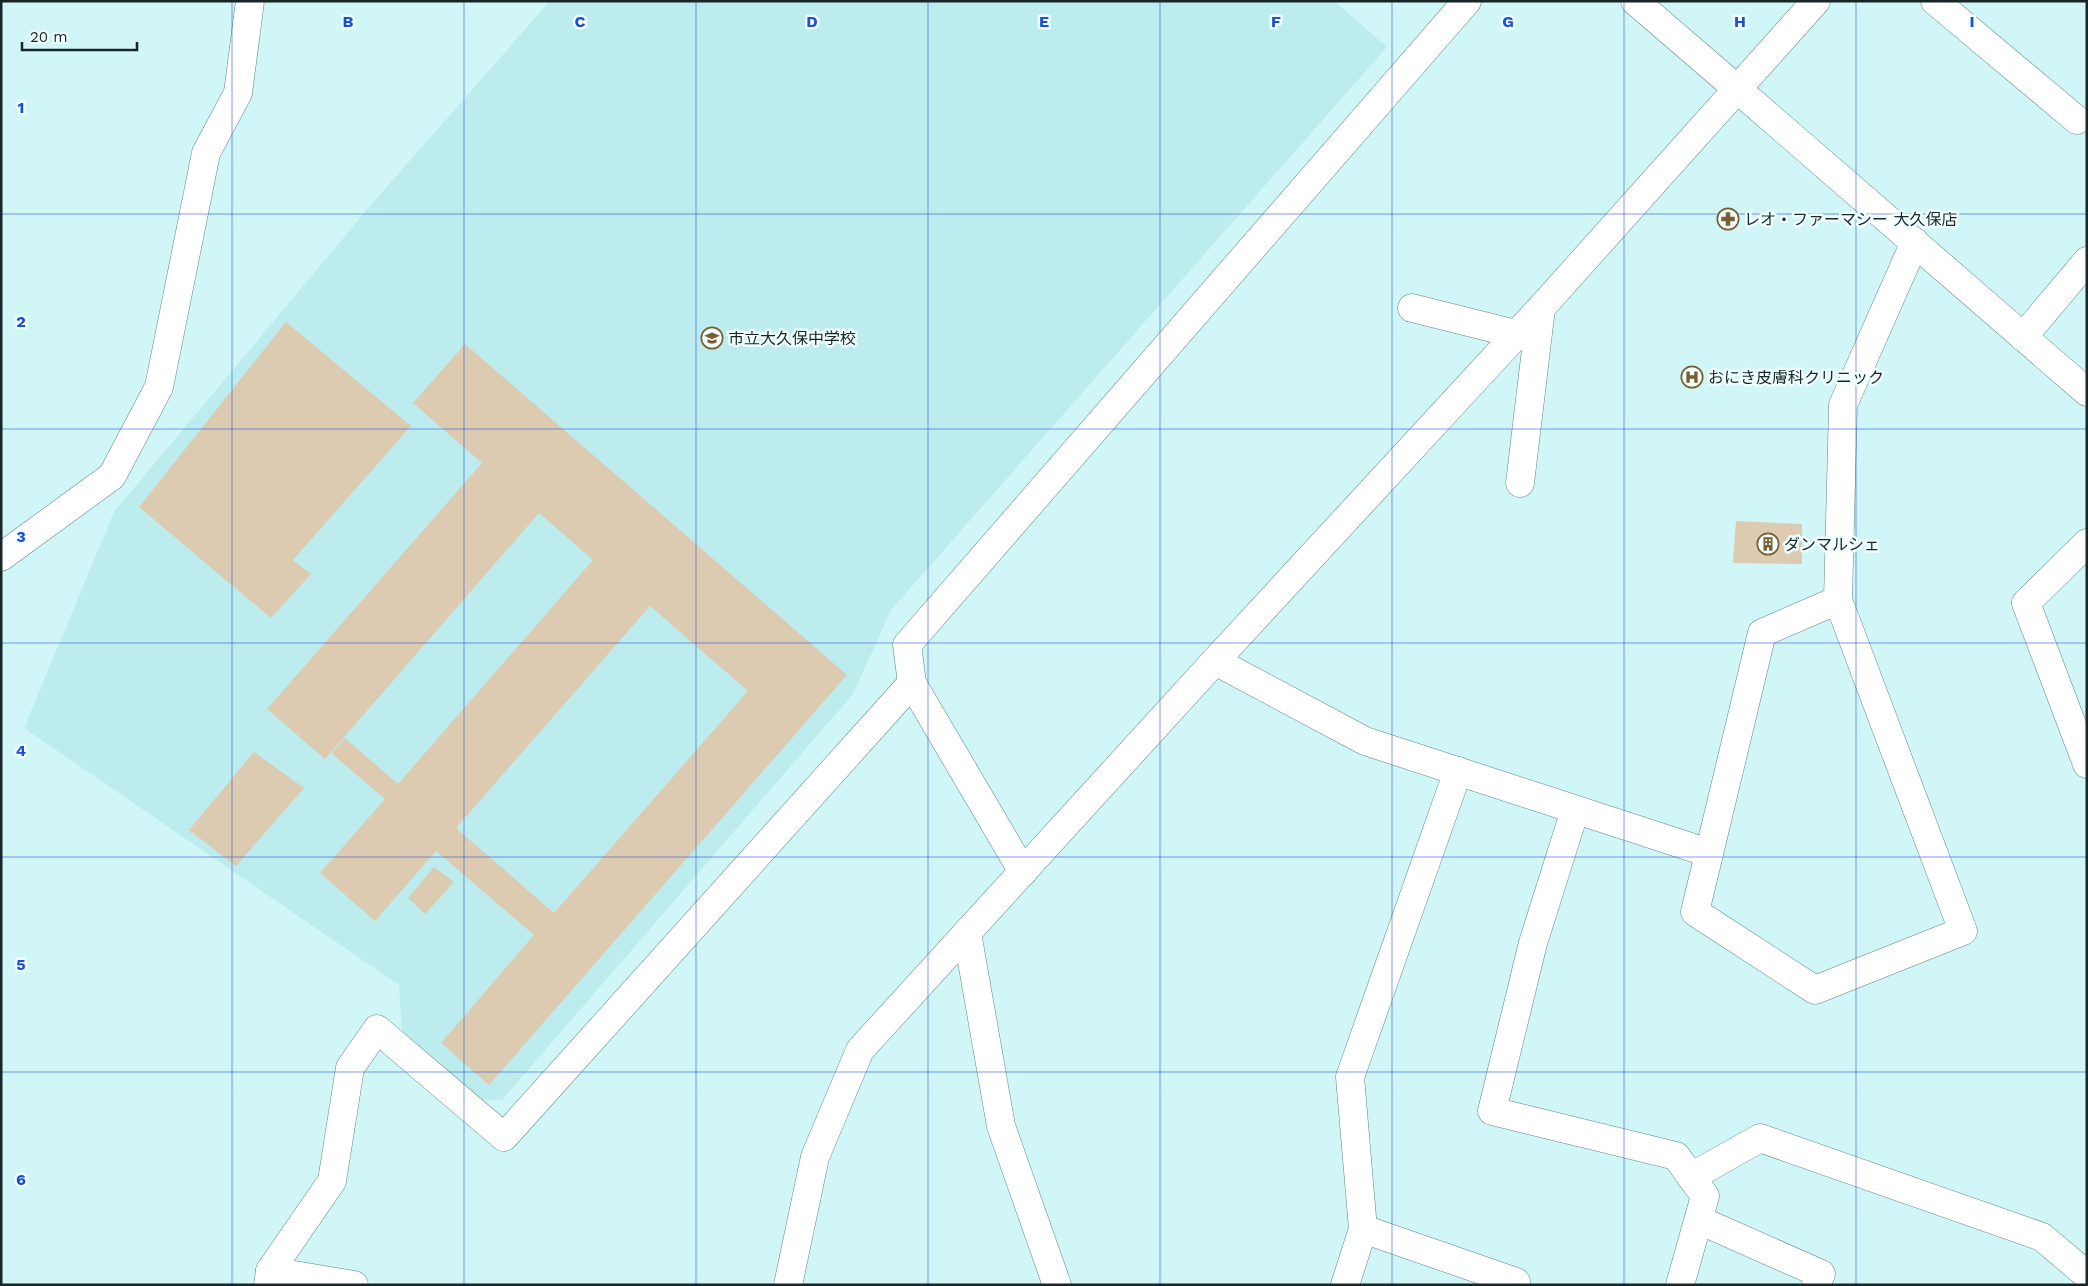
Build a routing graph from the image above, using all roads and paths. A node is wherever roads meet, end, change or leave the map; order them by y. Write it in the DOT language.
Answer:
graph roads {
  1 [pos="250,1"];
  2 [pos="1467,1"];
  3 [pos="1634,1"];
  4 [pos="1816,1"];
  5 [pos="1936,1"];
  6 [pos="1736,88"];
  7 [pos="2077,120"];
  8 [pos="1915,242"];
  9 [pos="2087,261"];
  10 [pos="1412,308"];
  11 [pos="1540,308"];
  12 [pos="1516,334"];
  13 [pos="2023,337"];
  14 [pos="2087,392"];
  15 [pos="1520,483"];
  16 [pos="2087,543"];
  17 [pos="1,557"];
  18 [pos="1838,600"];
  19 [pos="1215,661"];
  20 [pos="912,683"];
  21 [pos="2087,764"];
  22 [pos="1458,771"];
  23 [pos="1575,810"];
  24 [pos="1709,853"];
  25 [pos="1023,872"];
  26 [pos="967,933"];
  27 [pos="1691,1177"];
  28 [pos="1699,1220"];
  29 [pos="1364,1229"];
  30 [pos="2087,1275"];
  31 [pos="269,1278"];
  32 [pos="354,1285"];
  33 [pos="788,1285"];
  34 [pos="1056,1285"];
  35 [pos="1345,1285"];
  36 [pos="1515,1285"];
  37 [pos="1680,1285"];
  38 [pos="1816,1285"];
  1 -- 17 [label="street"];
  2 -- 20 [label="street"];
  3 -- 6 [label="street"];
  4 -- 6 [label="street"];
  5 -- 7 [label="street"];
  6 -- 8 [label="street"];
  6 -- 11 [label="street"];
  8 -- 13 [label="street"];
  8 -- 18 [label="street"];
  9 -- 13 [label="street"];
  10 -- 12 [label="street"];
  11 -- 12 [label="street"];
  11 -- 15 [label="street"];
  12 -- 19 [label="street"];
  13 -- 14 [label="street"];
  16 -- 21 [label="street"];
  18 -- 24 [label="street"];
  18 -- 24 [label="street"];
  19 -- 22 [label="street"];
  19 -- 25 [label="street"];
  20 -- 25 [label="street"];
  20 -- 31 [label="street"];
  22 -- 23 [label="street"];
  22 -- 29 [label="street"];
  23 -- 24 [label="street"];
  23 -- 27 [label="street"];
  25 -- 26 [label="street"];
  26 -- 33 [label="street"];
  26 -- 34 [label="street"];
  27 -- 28 [label="street"];
  27 -- 30 [label="street"];
  28 -- 37 [label="street"];
  28 -- 38 [label="street"];
  29 -- 35 [label="street"];
  29 -- 36 [label="street"];
  31 -- 32 [label="street"];
}
